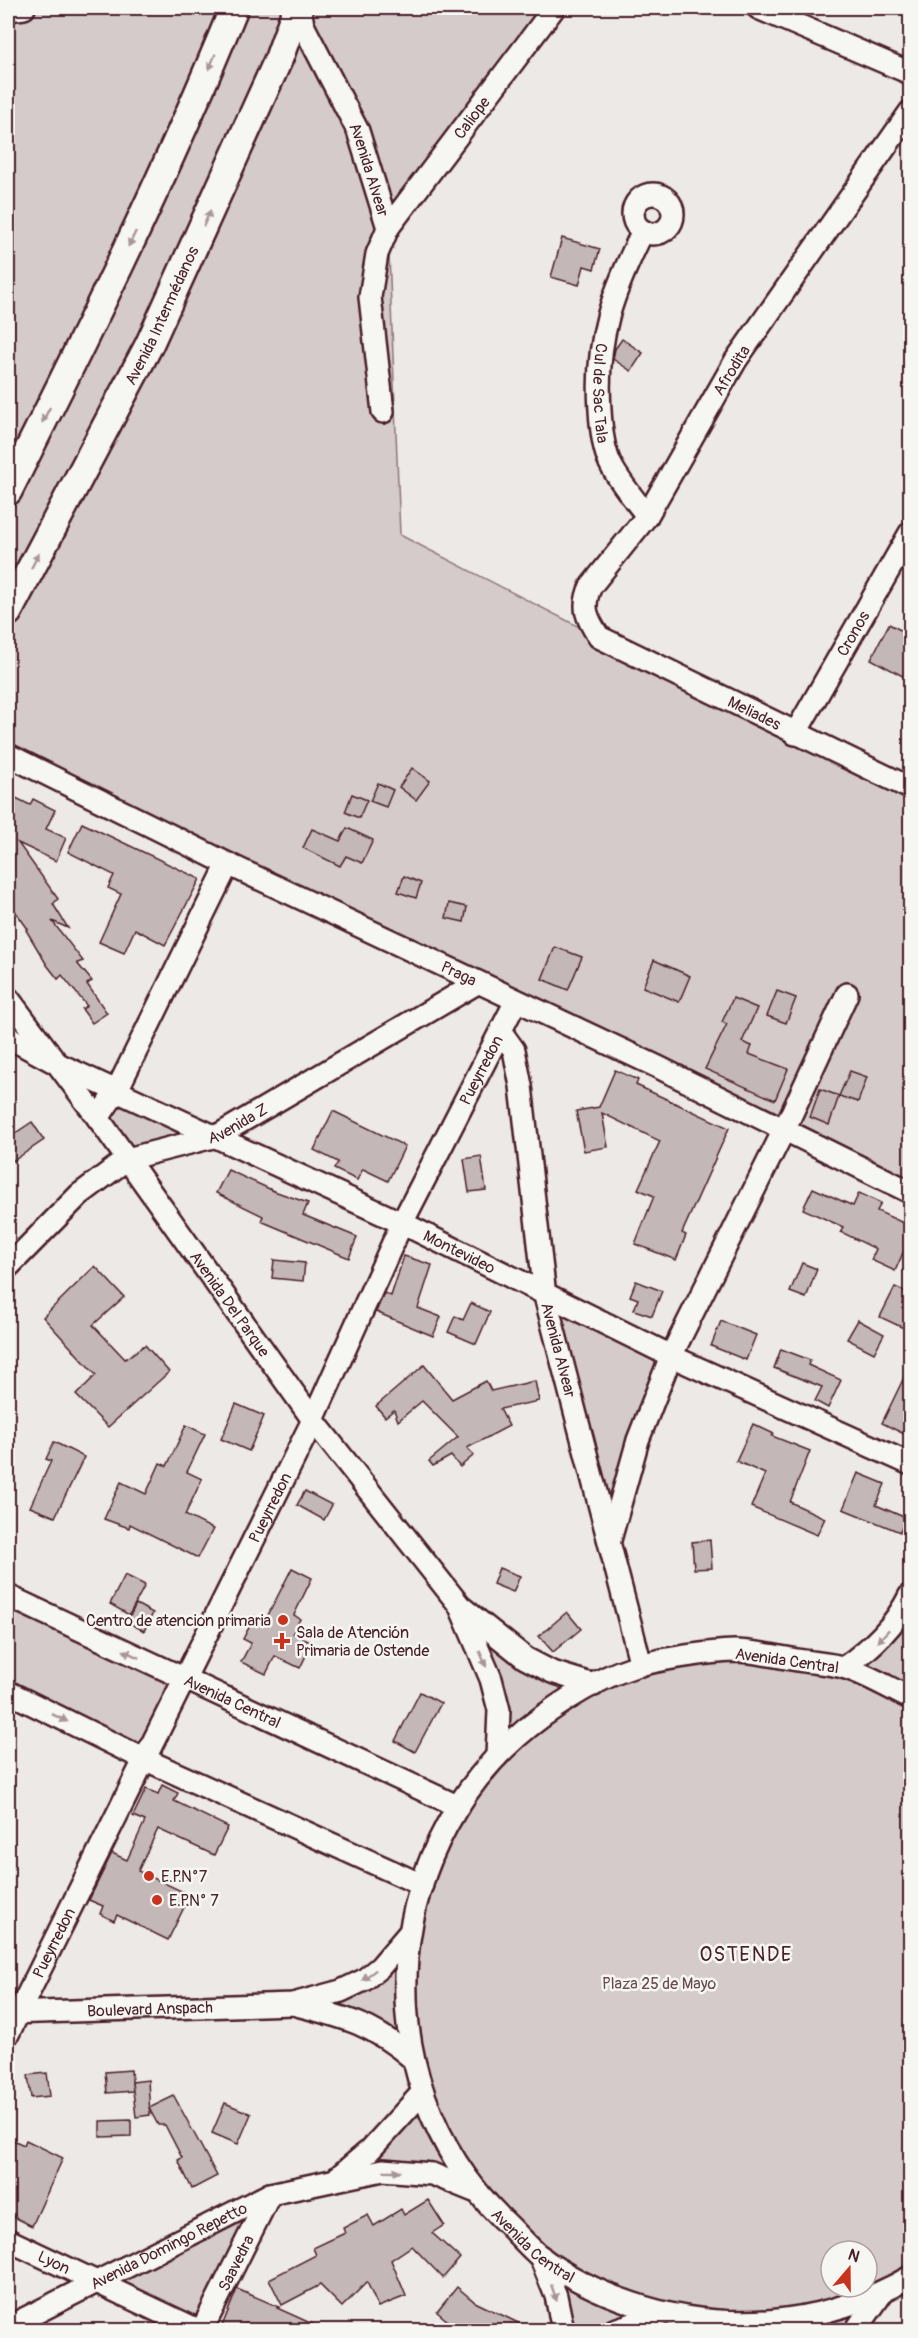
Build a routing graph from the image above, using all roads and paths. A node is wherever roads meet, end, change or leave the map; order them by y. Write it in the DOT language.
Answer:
graph roads {
  1 [pos="24,8"];
  2 [pos="234,8"];
  3 [pos="298,8"];
  4 [pos="554,8"];
  5 [pos="758,8"];
  6 [pos="8,10"];
  7 [pos="910,73"];
  8 [pos="910,112"];
  9 [pos="388,228"];
  10 [pos="643,231"];
  11 [pos="383,412"];
  12 [pos="8,491"];
  13 [pos="646,516"];
  14 [pos="910,533"];
  15 [pos="8,612"];
  16 [pos="599,638"];
  17 [pos="795,734"];
  18 [pos="8,755"];
  19 [pos="910,788"];
  20 [pos="228,864"];
  21 [pos="477,982"];
  22 [pos="847,994"];
  23 [pos="8,998"];
  24 [pos="516,1000"];
  25 [pos="501,1032"];
  26 [pos="8,1037"];
  27 [pos="56,1063"];
  28 [pos="117,1090"];
  29 [pos="98,1118"];
  30 [pos="785,1128"];
  31 [pos="217,1136"];
  32 [pos="127,1159"];
  33 [pos="910,1192"];
  34 [pos="402,1223"];
  35 [pos="8,1267"];
  36 [pos="545,1296"];
  37 [pos="671,1356"];
  38 [pos="313,1420"];
  39 [pos="910,1464"];
  40 [pos="610,1542"];
  41 [pos="910,1594"];
  42 [pos="8,1596"];
  43 [pos="460,1606"];
  44 [pos="641,1665"];
  45 [pos="845,1667"];
  46 [pos="184,1678"];
  47 [pos="594,1685"];
  48 [pos="8,1692"];
  49 [pos="910,1698"];
  50 [pos="496,1756"];
  51 [pos="144,1759"];
  52 [pos="457,1806"];
  53 [pos="422,1885"];
  54 [pos="409,1933"];
  55 [pos="293,2004"];
  56 [pos="13,2012"];
  57 [pos="8,2034"];
  58 [pos="412,2058"];
  59 [pos="422,2093"];
  60 [pos="334,2180"];
  61 [pos="474,2191"];
  62 [pos="270,2194"];
  63 [pos="8,2240"];
  64 [pos="540,2256"];
  65 [pos="910,2277"];
  66 [pos="98,2282"];
  67 [pos="882,2293"];
  68 [pos="663,2314"];
  69 [pos="8,2327"];
  70 [pos="757,2327"];
  71 [pos="200,2331"];
  72 [pos="563,2331"];
  73 [pos="614,2331"];
  74 [pos="856,2331"];
  1 -- 6 [label="street"];
  2 -- 12 [label="main road, one-way"];
  3 -- 9 [label="street, Avenida Alvear"];
  15 -- 3 [label="main road, Avenida Intermédanos, one-way"];
  4 -- 9 [label="street, Caliope"];
  5 -- 7 [label="street"];
  8 -- 13 [label="street, Afrodita"];
  9 -- 11 [label="street, Avenida Alvear"];
  10 -- 13 [label="street, Cul de Sac Tala"];
  13 -- 16 [label="street, Afrodita"];
  14 -- 17 [label="street, Cronos"];
  16 -- 17 [label="street, Meliades"];
  17 -- 19 [label="street, Meliades"];
  18 -- 20 [label="street, Praga"];
  20 -- 21 [label="street, Praga"];
  20 -- 28 [label="street"];
  21 -- 24 [label="street, Praga"];
  21 -- 31 [label="street, Avenida Z"];
  22 -- 30 [label="street"];
  23 -- 27 [label="street, Avenida Del Parque"];
  24 -- 25 [label="street, Pueyrredon"];
  24 -- 30 [label="street, Praga"];
  25 -- 34 [label="street, Pueyrredon"];
  25 -- 36 [label="street, Avenida Alvear"];
  26 -- 27 [label="street, Montevideo"];
  27 -- 28 [label="street, Montevideo"];
  27 -- 29 [label="street, Avenida Del Parque"];
  28 -- 29 [label="street"];
  28 -- 31 [label="street, Montevideo"];
  29 -- 32 [label="street, Avenida Del Parque"];
  30 -- 33 [label="street, Praga"];
  30 -- 37 [label="street"];
  31 -- 32 [label="street, Avenida Z"];
  31 -- 34 [label="street, Montevideo"];
  32 -- 35 [label="street, Avenida Z"];
  32 -- 38 [label="street, Avenida Del Parque"];
  34 -- 36 [label="street, Montevideo"];
  34 -- 38 [label="street, Pueyrredon"];
  36 -- 37 [label="street, Montevideo"];
  36 -- 40 [label="street, Avenida Alvear"];
  37 -- 39 [label="street, Montevideo"];
  37 -- 40 [label="street"];
  38 -- 43 [label="street, Avenida Del Parque"];
  38 -- 46 [label="street, Pueyrredon"];
  40 -- 44 [label="street, Avenida Alvear"];
  41 -- 45 [label="street, one-way"];
  46 -- 42 [label="street, Avenida Central, one-way"];
  43 -- 47 [label="street, Avenida Del Parque"];
  43 -- 50 [label="street, Avenida Del Parque, one-way"];
  44 -- 45 [label="street, Avenida Central"];
  44 -- 47 [label="street, Avenida Central"];
  45 -- 49 [label="street, Avenida Central"];
  46 -- 51 [label="street, Pueyrredon"];
  46 -- 52 [label="street, Avenida Central"];
  47 -- 50 [label="street, Avenida Central"];
  48 -- 51 [label="street, one-way"];
  50 -- 52 [label="street, Avenida Central"];
  51 -- 53 [label="street"];
  51 -- 56 [label="street, Pueyrredon"];
  52 -- 53 [label="street, Avenida Central"];
  53 -- 54 [label="street, Avenida Central"];
  54 -- 55 [label="street, Boulevard Anspach, one-way"];
  54 -- 58 [label="street, Avenida Central"];
  55 -- 56 [label="street, Boulevard Anspach"];
  55 -- 58 [label="street, Boulevard Anspach"];
  56 -- 57 [label="street, Pueyrredon"];
  58 -- 59 [label="street, Avenida Central"];
  59 -- 60 [label="street, Avenida Domingo Repetto"];
  59 -- 61 [label="street, Avenida Central"];
  60 -- 61 [label="street, Avenida Domingo Repetto, one-way"];
  60 -- 62 [label="street, Avenida Domingo Repetto"];
  61 -- 64 [label="street, Avenida Central"];
  62 -- 66 [label="street, Avenida Domingo Repetto"];
  62 -- 71 [label="street, Saavedra"];
  63 -- 66 [label="street, Lyon"];
  64 -- 68 [label="street, Avenida Central"];
  64 -- 72 [label="street, one-way"];
  65 -- 67 [label="street, Avenida Central"];
  66 -- 69 [label="street, Avenida Domingo Repetto"];
  66 -- 71 [label="street, Lyon"];
  67 -- 70 [label="street, Avenida Central"];
  67 -- 74 [label="street"];
  68 -- 70 [label="street, Avenida Central"];
  68 -- 73 [label="street"];
}
